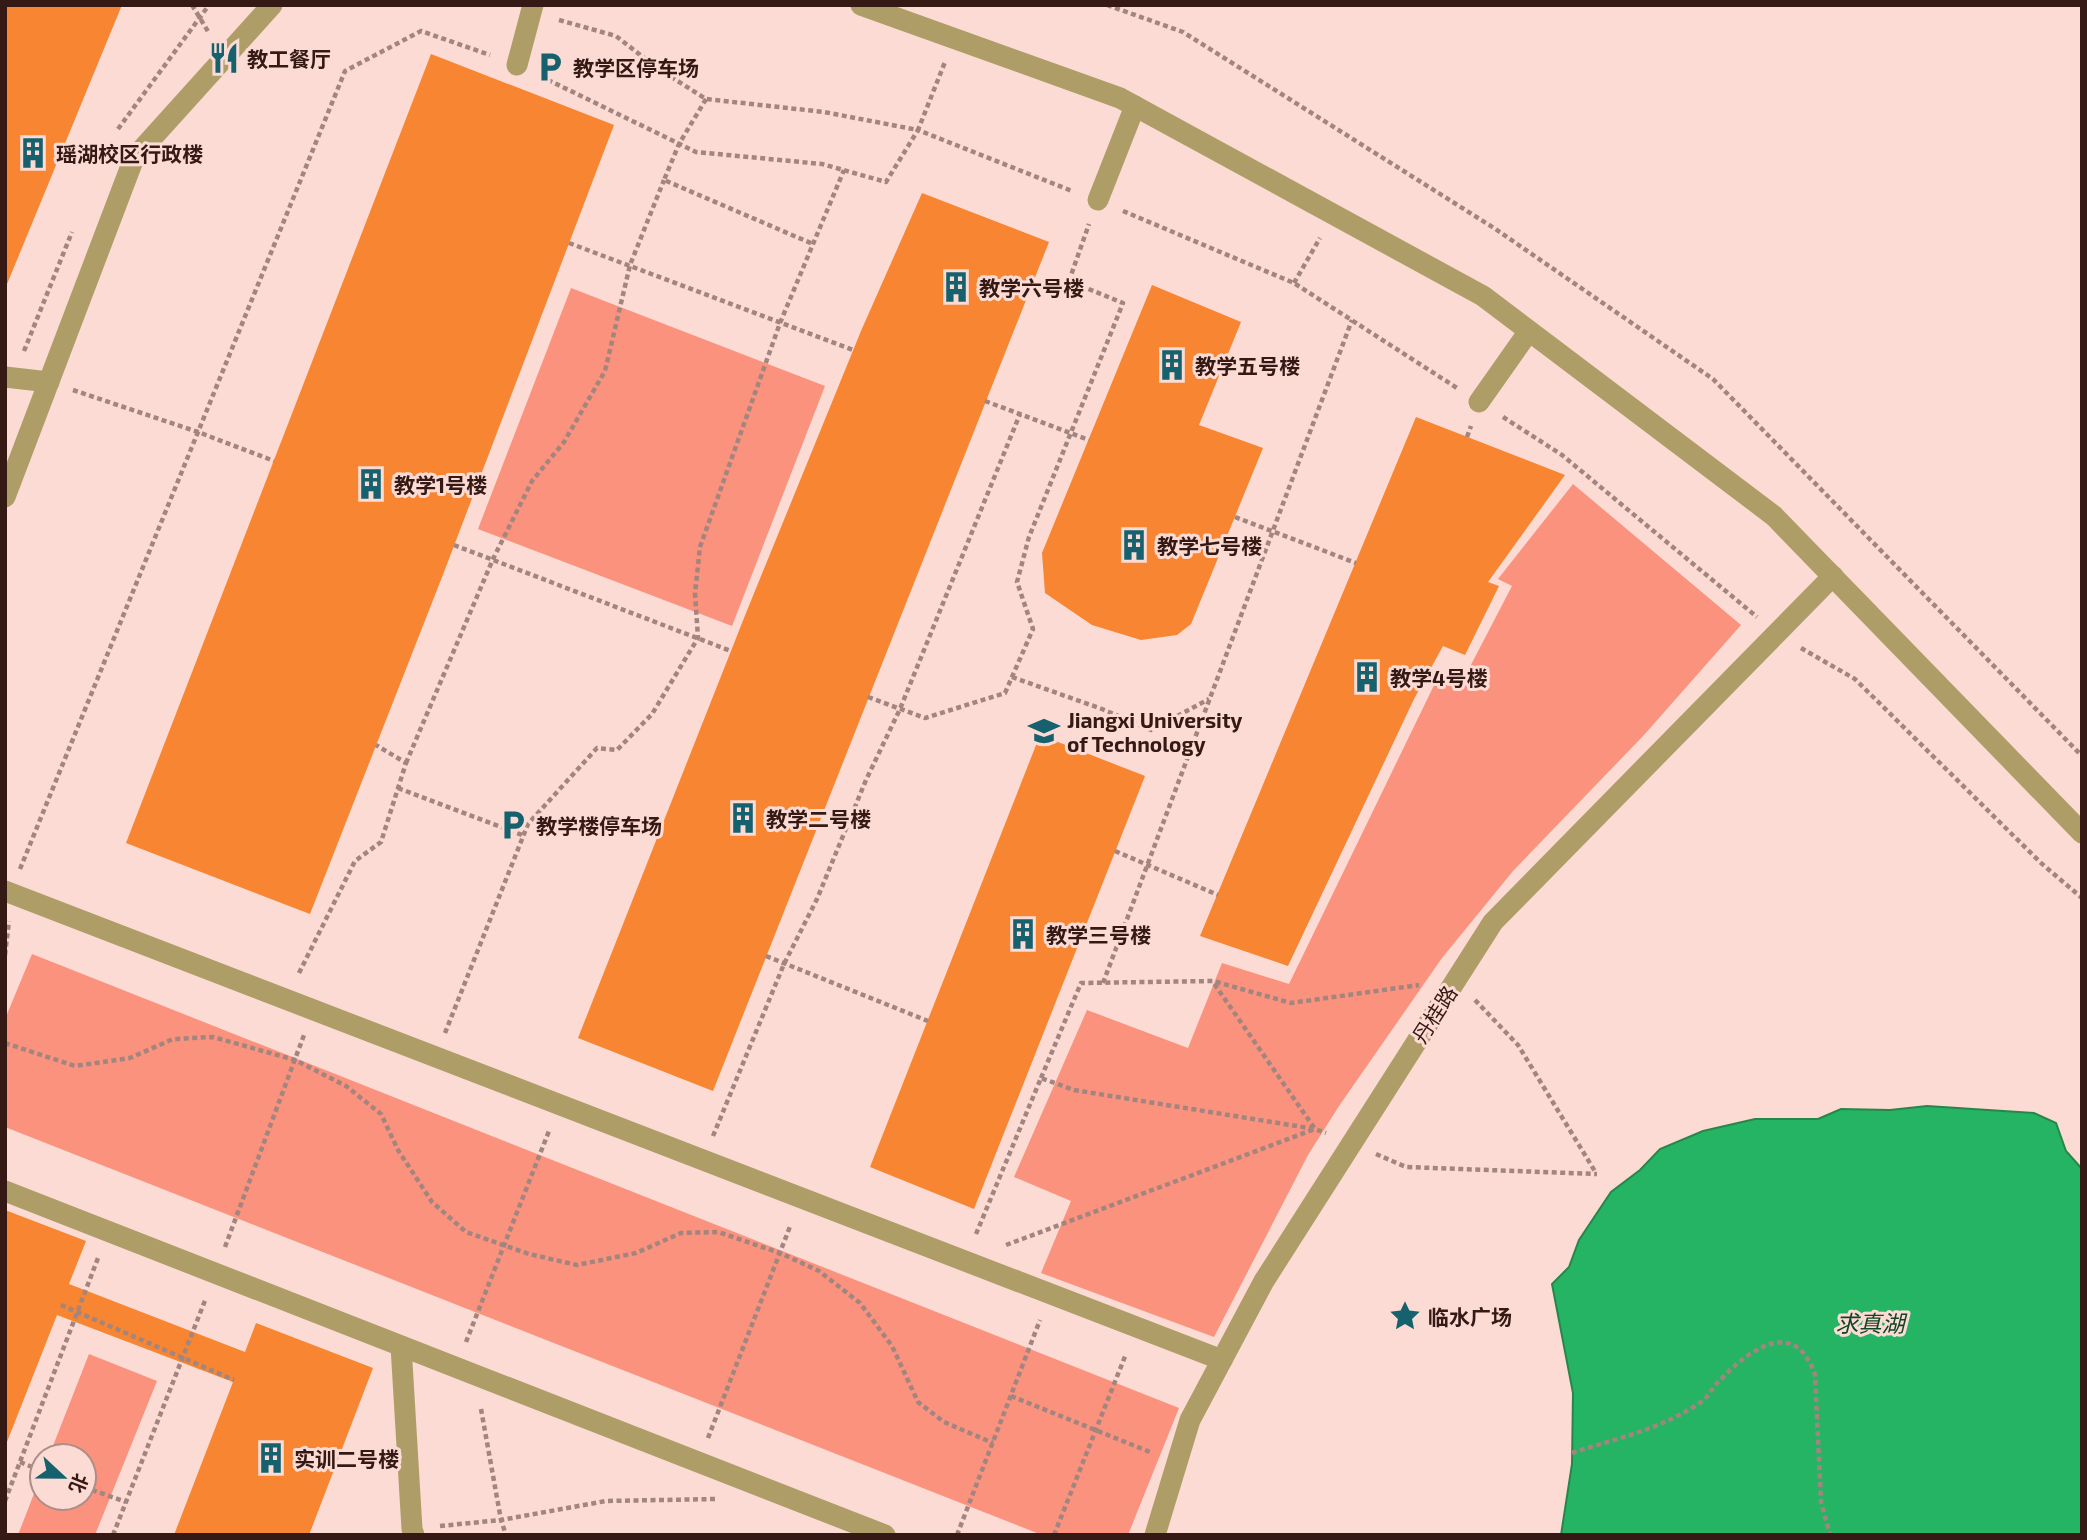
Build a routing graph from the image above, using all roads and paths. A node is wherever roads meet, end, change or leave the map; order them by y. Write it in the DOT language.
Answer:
graph roads {
  1 [pos="272,5"];
  2 [pos="861,5"];
  3 [pos="1107,5"];
  4 [pos="533,9"];
  5 [pos="954,39"];
  6 [pos="517,65"];
  7 [pos="706,99"];
  8 [pos="1135,106"];
  9 [pos="918,130"];
  10 [pos="679,144"];
  11 [pos="844,170"];
  12 [pos="664,180"];
  13 [pos="1098,201"];
  14 [pos="1333,214"];
  15 [pos="569,243"];
  16 [pos="813,244"];
  17 [pos="630,265"];
  18 [pos="1294,283"];
  19 [pos="1352,320"];
  20 [pos="780,323"];
  21 [pos="1529,331"];
  22 [pos="853,350"];
  23 [pos="5,377"];
  24 [pos="49,382"];
  25 [pos="985,401"];
  26 [pos="1479,402"];
  27 [pos="1020,414"];
  28 [pos="198,432"];
  29 [pos="1071,433"];
  30 [pos="1089,440"];
  31 [pos="274,461"];
  32 [pos="5,496"];
  33 [pos="1235,517"];
  34 [pos="454,545"];
  35 [pos="493,559"];
  36 [pos="1356,563"];
  37 [pos="1833,576"];
  38 [pos="1776,633"];
  39 [pos="698,638"];
  40 [pos="731,650"];
  41 [pos="1012,677"];
  42 [pos="868,697"];
  43 [pos="1210,698"];
  44 [pos="900,709"];
  45 [pos="376,745"];
  46 [pos="2082,756"];
  47 [pos="406,763"];
  48 [pos="398,788"];
  49 [pos="2082,833"];
  50 [pos="522,835"];
  51 [pos="1115,851"];
  52 [pos="8,892"];
  53 [pos="1218,895"];
  54 [pos="2082,898"];
  55 [pos="766,956"];
  56 [pos="784,964"];
  57 [pos="1456,980"];
  58 [pos="1213,981"];
  59 [pos="1103,983"];
  60 [pos="286,999"];
  61 [pos="314,1010"];
  62 [pos="928,1021"];
  63 [pos="5,1043"];
  64 [pos="436,1057"];
  65 [pos="295,1060"];
  66 [pos="1041,1078"];
  67 [pos="559,1104"];
  68 [pos="1315,1129"];
  69 [pos="1352,1144"];
  70 [pos="703,1159"];
  71 [pos="5,1191"];
  72 [pos="802,1198"];
  73 [pos="108,1231"];
  74 [pos="504,1247"];
  75 [pos="780,1253"];
  76 [pos="966,1260"];
  77 [pos="215,1273"];
  78 [pos="1050,1293"];
  79 [pos="61,1306"];
  80 [pos="1136,1327"];
  81 [pos="401,1346"];
  82 [pos="1222,1360"];
  83 [pos="466,1371"];
  84 [pos="234,1380"];
  85 [pos="1011,1396"];
  86 [pos="1095,1432"];
  87 [pos="993,1443"];
  88 [pos="1572,1453"];
  89 [pos="20,1462"];
  90 [pos="698,1462"];
  91 [pos="1177,1462"];
  92 [pos="28,1465"];
  93 [pos="764,1488"];
  94 [pos="98,1492"];
  95 [pos="5,1501"];
  96 [pos="126,1502"];
  97 [pos="501,1520"];
  98 [pos="411,1533"];
  99 [pos="113,1535"];
  100 [pos="506,1535"];
  101 [pos="885,1535"];
  102 [pos="957,1535"];
  103 [pos="1054,1535"];
  104 [pos="1155,1535"];
  105 [pos="1830,1535"];
  1 -- 24 [label="street"];
  2 -- 5 [label="street"];
  3 -- 46 [label="path"];
  4 -- 6 [label="street"];
  4 -- 7 [label="path"];
  5 -- 8 [label="street"];
  5 -- 9 [label="path"];
  6 -- 10 [label="path"];
  6 -- 28 [label="path"];
  7 -- 9 [label="path"];
  7 -- 10 [label="path"];
  8 -- 13 [label="street"];
  8 -- 14 [label="street"];
  9 -- 11 [label="path"];
  9 -- 13 [label="path"];
  10 -- 11 [label="path"];
  10 -- 12 [label="path"];
  11 -- 16 [label="path"];
  12 -- 16 [label="path"];
  12 -- 17 [label="path"];
  13 -- 18 [label="path"];
  13 -- 29 [label="path"];
  14 -- 18 [label="path"];
  14 -- 21 [label="street"];
  15 -- 17 [label="path"];
  16 -- 20 [label="path"];
  17 -- 20 [label="path"];
  17 -- 35 [label="path"];
  18 -- 19 [label="path"];
  19 -- 26 [label="path"];
  19 -- 43 [label="path"];
  20 -- 22 [label="path"];
  20 -- 39 [label="path"];
  21 -- 26 [label="street"];
  21 -- 37 [label="street"];
  23 -- 24 [label="street"];
  24 -- 28 [label="path"];
  24 -- 32 [label="street"];
  25 -- 27 [label="path"];
  26 -- 38 [label="path"];
  27 -- 29 [label="path"];
  27 -- 44 [label="path"];
  28 -- 31 [label="path"];
  28 -- 52 [label="path"];
  29 -- 30 [label="path"];
  29 -- 41 [label="path"];
  33 -- 36 [label="path, bridge"];
  34 -- 35 [label="path"];
  35 -- 39 [label="path"];
  35 -- 47 [label="path"];
  37 -- 38 [label="street, 丹桂路"];
  37 -- 49 [label="street"];
  38 -- 54 [label="path"];
  38 -- 57 [label="street, 丹桂路"];
  39 -- 40 [label="path"];
  39 -- 50 [label="path"];
  41 -- 43 [label="path"];
  41 -- 44 [label="path"];
  42 -- 44 [label="path"];
  43 -- 59 [label="path"];
  44 -- 56 [label="path"];
  45 -- 47 [label="path"];
  47 -- 48 [label="path"];
  48 -- 50 [label="path"];
  48 -- 60 [label="path"];
  50 -- 64 [label="path"];
  51 -- 53 [label="path, bridge"];
  52 -- 60 [label="street"];
  55 -- 56 [label="path"];
  56 -- 62 [label="path"];
  56 -- 70 [label="path"];
  57 -- 58 [label="path"];
  57 -- 69 [label="street, 丹桂路"];
  57 -- 69 [label="path"];
  58 -- 59 [label="path"];
  58 -- 68 [label="path"];
  59 -- 66 [label="path"];
  60 -- 61 [label="street"];
  61 -- 64 [label="street"];
  61 -- 65 [label="path"];
  63 -- 65 [label="path"];
  64 -- 67 [label="street"];
  65 -- 74 [label="path"];
  65 -- 77 [label="path"];
  66 -- 68 [label="path"];
  66 -- 76 [label="path"];
  67 -- 70 [label="street"];
  67 -- 74 [label="path"];
  68 -- 69 [label="path"];
  68 -- 76 [label="path"];
  69 -- 82 [label="street, 丹桂路"];
  70 -- 72 [label="street"];
  71 -- 73 [label="street"];
  72 -- 75 [label="path"];
  72 -- 76 [label="street"];
  73 -- 77 [label="street"];
  73 -- 89 [label="path"];
  74 -- 75 [label="path"];
  74 -- 83 [label="path"];
  75 -- 87 [label="path"];
  75 -- 90 [label="path"];
  76 -- 78 [label="street"];
  77 -- 81 [label="street"];
  77 -- 96 [label="path"];
  78 -- 80 [label="street"];
  78 -- 85 [label="path"];
  79 -- 84 [label="path, bridge"];
  80 -- 82 [label="street"];
  80 -- 86 [label="path"];
  81 -- 83 [label="street"];
  81 -- 98 [label="street"];
  82 -- 91 [label="street, 丹桂路"];
  83 -- 90 [label="street"];
  83 -- 97 [label="path"];
  85 -- 86 [label="path"];
  85 -- 87 [label="path"];
  86 -- 91 [label="path"];
  86 -- 103 [label="path"];
  87 -- 102 [label="path"];
  88 -- 105 [label="path"];
  89 -- 92 [label="path"];
  89 -- 95 [label="path"];
  90 -- 93 [label="street"];
  91 -- 104 [label="street, 丹桂路"];
  93 -- 97 [label="path"];
  93 -- 101 [label="street"];
  94 -- 96 [label="path"];
  96 -- 99 [label="path"];
  97 -- 98 [label="path"];
  97 -- 100 [label="path"];
}
